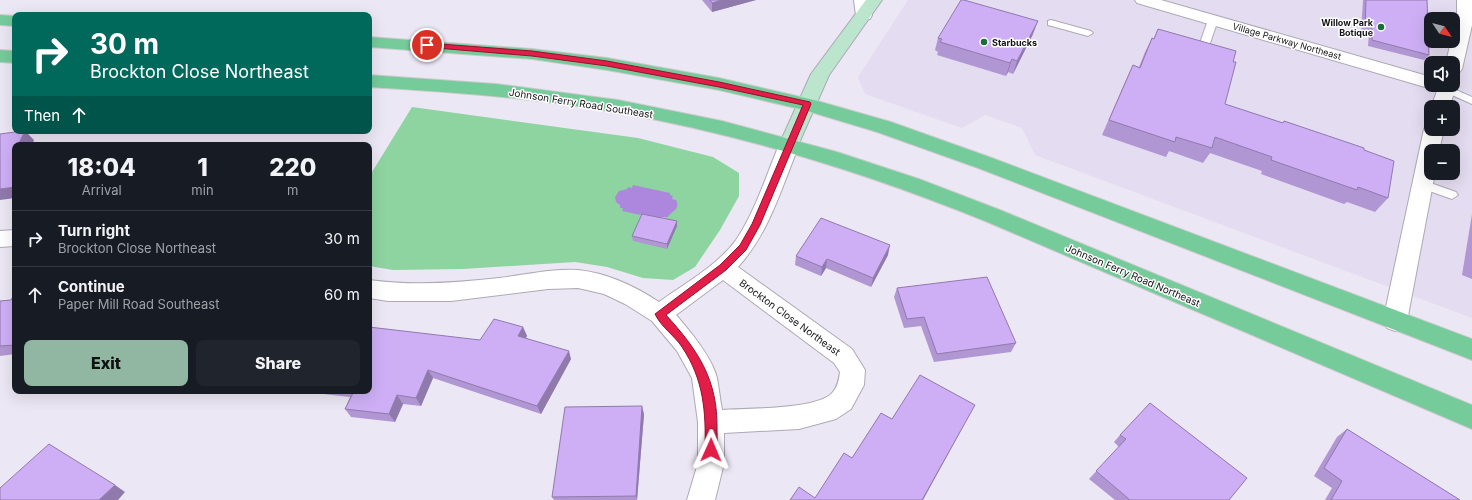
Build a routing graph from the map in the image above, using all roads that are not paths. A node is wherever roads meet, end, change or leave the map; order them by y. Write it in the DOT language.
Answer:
graph roads {
  1 [pos="874,0"];
  2 [pos="1143,0"];
  3 [pos="1465,0"];
  4 [pos="863,7"];
  5 [pos="0,20"];
  6 [pos="1213,20"];
  7 [pos="12,21"];
  8 [pos="1051,24"];
  9 [pos="1088,33"];
  10 [pos="372,42"];
  11 [pos="1204,46"];
  12 [pos="0,56"];
  13 [pos="12,57"];
  14 [pos="1461,61"];
  15 [pos="1424,80"];
  16 [pos="372,81"];
  17 [pos="1454,92"];
  18 [pos="1472,101"];
  19 [pos="807,104"];
  20 [pos="1432,136"];
  21 [pos="789,145"];
  22 [pos="1422,184"];
  23 [pos="1452,195"];
  24 [pos="12,238"];
  25 [pos="0,239"];
  26 [pos="723,268"];
  27 [pos="372,289"];
  28 [pos="660,314"];
  29 [pos="1395,321"];
  30 [pos="1472,350"];
  31 [pos="1472,417"];
  32 [pos="712,422"];
  33 [pos="701,500"];
  1 -- 4 [label="street"];
  2 -- 6 [label="street, Village Parkway Northeast"];
  3 -- 14 [label="street"];
  4 -- 19 [label="street"];
  5 -- 7 [label="main road"];
  6 -- 11 [label="lane"];
  6 -- 15 [label="street, Village Parkway Northeast"];
  8 -- 9 [label="lane"];
  10 -- 19 [label="main road"];
  12 -- 13 [label="main road"];
  16 -- 21 [label="main road, Johnson Ferry Road Southeast"];
  17 -- 18 [label="lane"];
  19 -- 21 [label="street"];
  19 -- 29 [label="main road"];
  20 -- 22 [label="street"];
  21 -- 26 [label="street"];
  21 -- 31 [label="main road, Johnson Ferry Road Northeast"];
  22 -- 23 [label="lane"];
  22 -- 29 [label="street"];
  24 -- 25 [label="street"];
  26 -- 28 [label="street"];
  26 -- 32 [label="street, Brockton Close Northeast"];
  27 -- 28 [label="street"];
  28 -- 32 [label="street"];
  29 -- 30 [label="main road"];
  32 -- 33 [label="street"];
}
